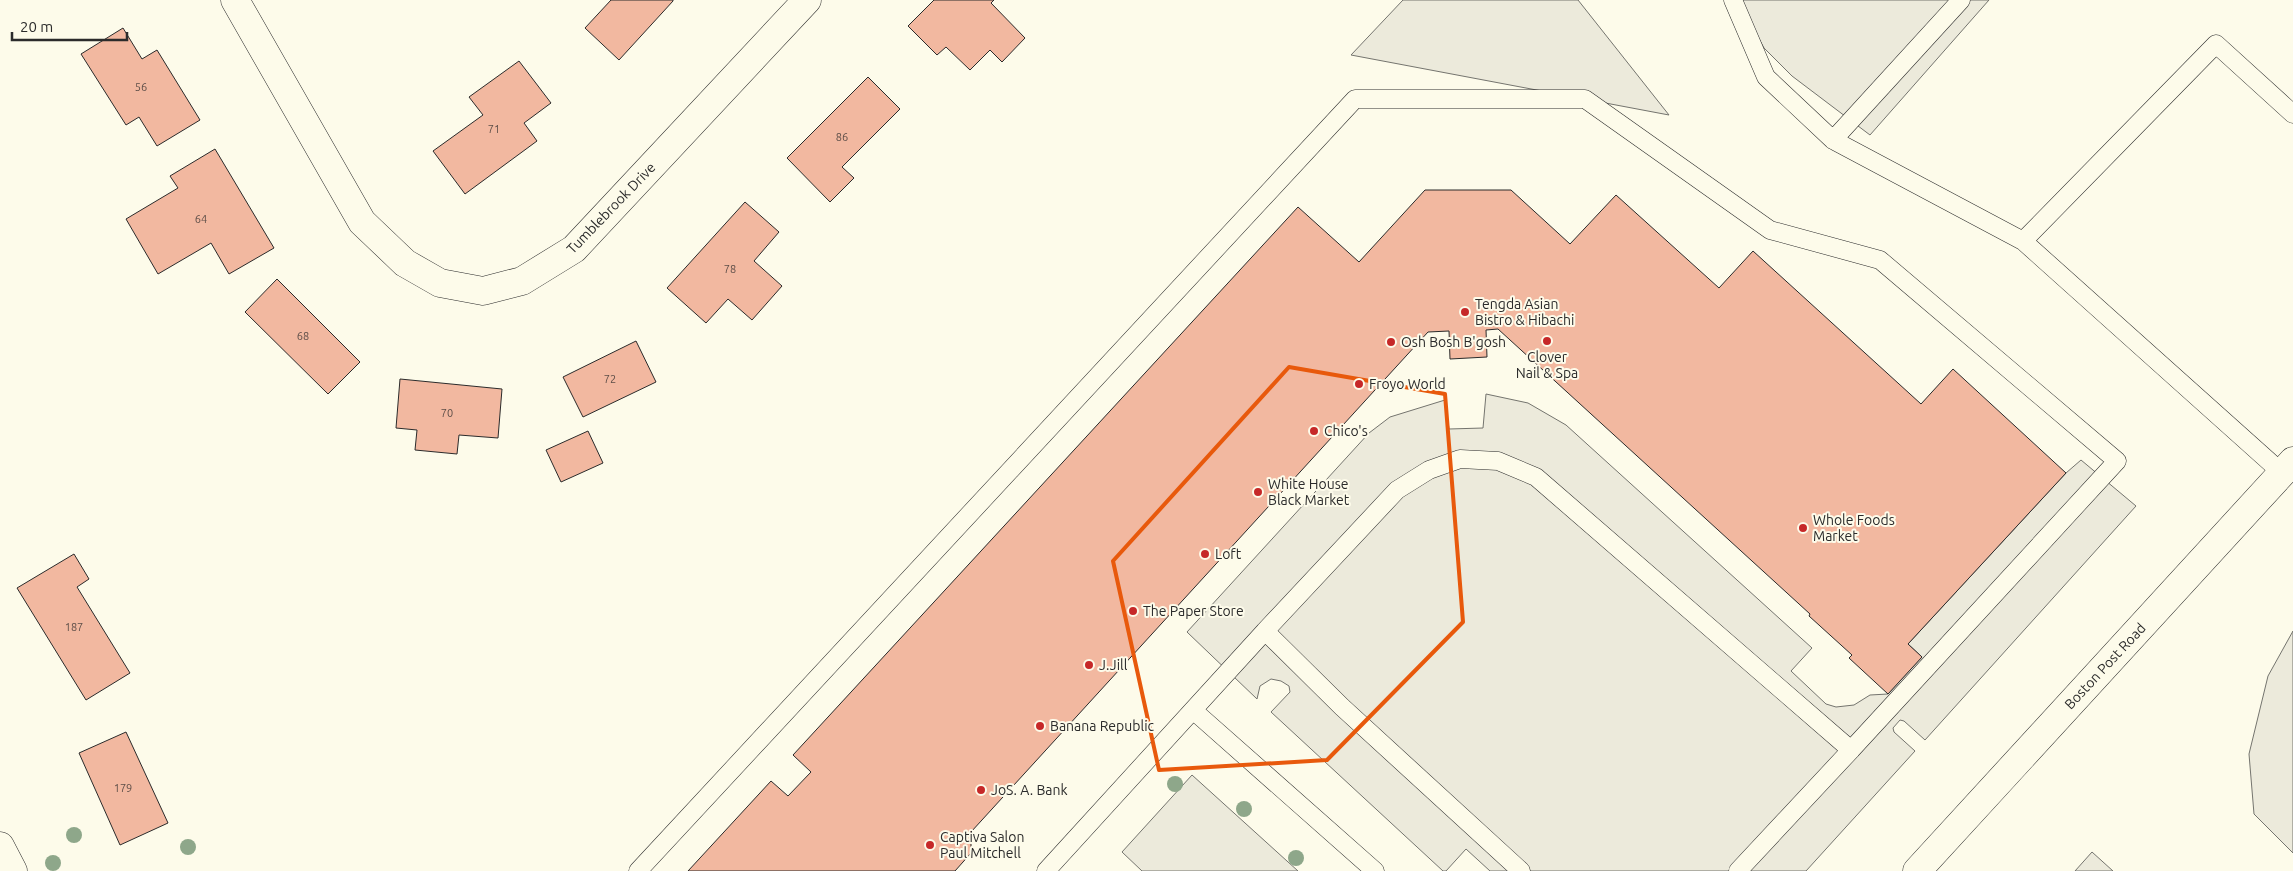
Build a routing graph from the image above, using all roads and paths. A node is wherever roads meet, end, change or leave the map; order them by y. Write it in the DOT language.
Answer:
graph roads {
  1 [pos="235,0"];
  2 [pos="807,0"];
  3 [pos="1733,0"];
  4 [pos="1961,0"];
  5 [pos="2293,114"];
  6 [pos="1833,140"];
  7 [pos="2023,240"];
  8 [pos="2288,467"];
  9 [pos="1265,631"];
  10 [pos="1194,710"];
  11 [pos="1851,750"];
  12 [pos="0,846"];
  13 [pos="1504,864"];
  14 [pos="13,871"];
  15 [pos="638,871"];
  16 [pos="1046,871"];
  17 [pos="1375,871"];
  18 [pos="1521,871"];
  19 [pos="1738,871"];
  20 [pos="1916,871"];
  1 -- 2 [label="street, Tumblebrook Drive"];
  3 -- 6 [label="lane"];
  4 -- 6 [label="lane"];
  5 -- 7 [label="lane"];
  6 -- 7 [label="lane"];
  7 -- 8 [label="lane"];
  8 -- 20 [label="street, Boston Post Road"];
  9 -- 10 [label="lane"];
  9 -- 11 [label="lane"];
  9 -- 13 [label="lane"];
  10 -- 16 [label="lane"];
  10 -- 17 [label="lane"];
  11 -- 15 [label="lane"];
  11 -- 19 [label="lane"];
  12 -- 14 [label="street"];
  13 -- 18 [label="lane"];
}
